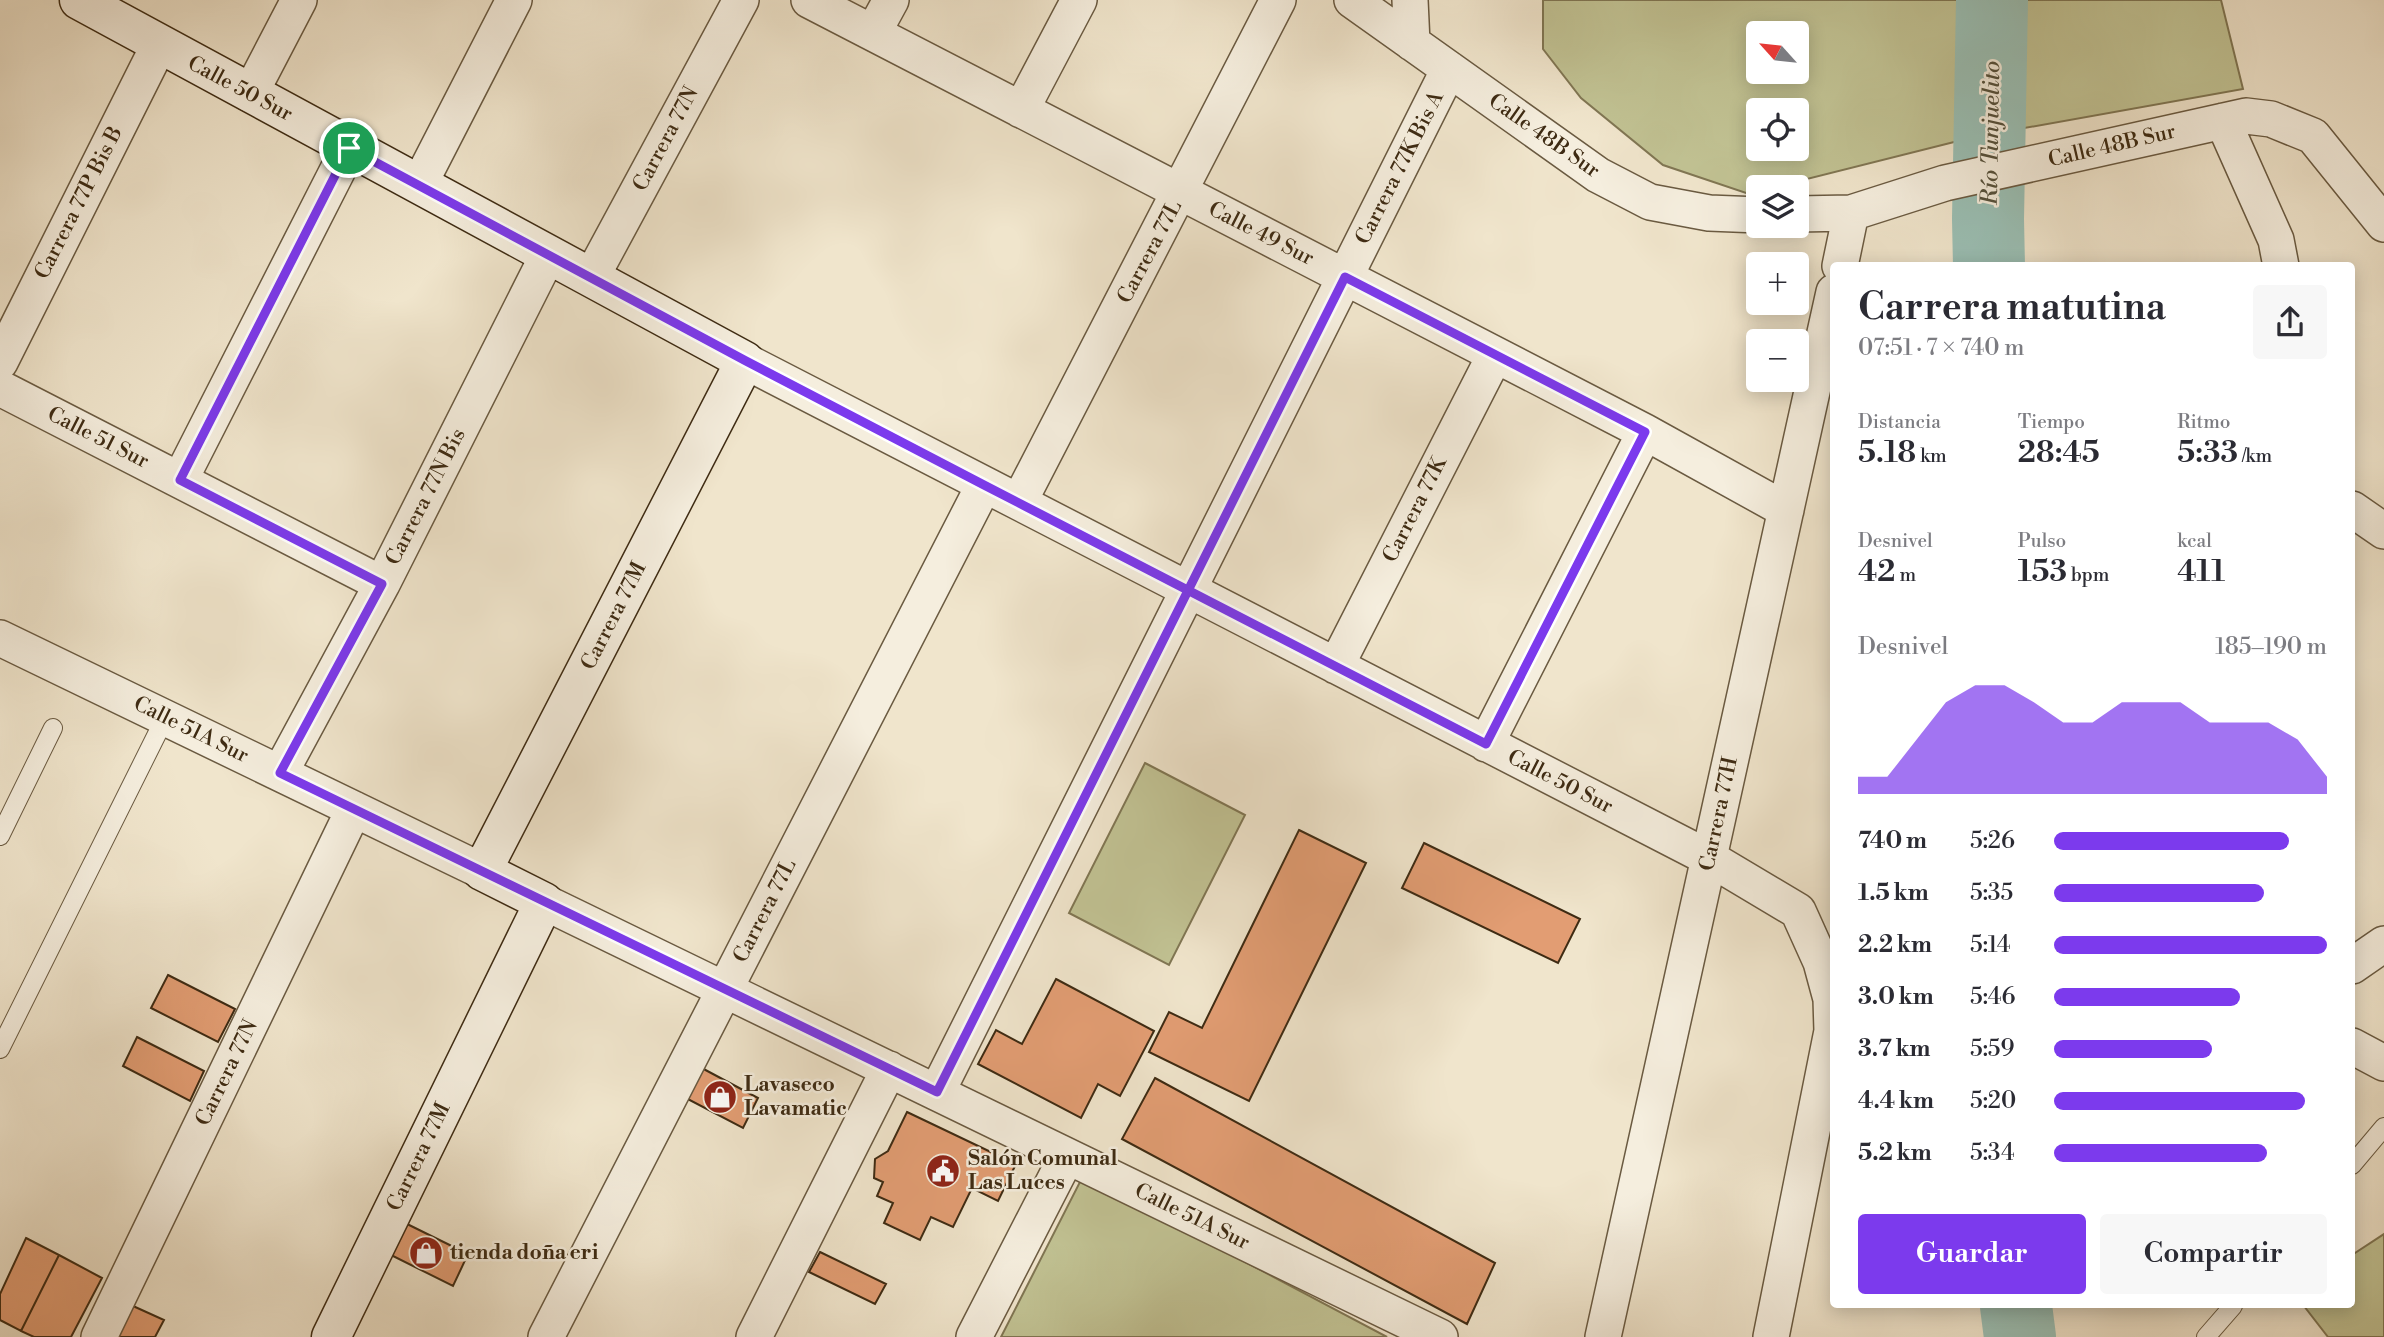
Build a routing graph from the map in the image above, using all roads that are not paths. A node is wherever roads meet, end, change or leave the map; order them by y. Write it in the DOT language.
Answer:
graph roads {
  1 [pos="77,0"];
  2 [pos="299,0"];
  3 [pos="514,0"];
  4 [pos="741,0"];
  5 [pos="809,0"];
  6 [pos="891,0"];
  7 [pos="1079,0"];
  8 [pos="1279,0"];
  9 [pos="1352,0"];
  10 [pos="1410,0"];
  11 [pos="873,33"];
  12 [pos="1412,43"];
  13 [pos="159,45"];
  14 [pos="1449,69"];
  15 [pos="250,94"];
  16 [pos="1021,110"];
  17 [pos="2223,121"];
  18 [pos="349,148"];
  19 [pos="419,185"];
  20 [pos="1181,192"];
  21 [pos="1852,213"];
  22 [pos="1809,214"];
  23 [pos="1746,215"];
  24 [pos="2384,224"];
  25 [pos="548,255"];
  26 [pos="1841,262"];
  27 [pos="2280,262"];
  28 [pos="1345,277"];
  29 [pos="591,278"];
  30 [pos="1830,310"];
  31 [pos="1495,355"];
  32 [pos="746,361"];
  33 [pos="0,362"];
  34 [pos="0,388"];
  35 [pos="1645,432"];
  36 [pos="180,480"];
  37 [pos="984,485"];
  38 [pos="1019,502"];
  39 [pos="1786,510"];
  40 [pos="2355,511"];
  41 [pos="2384,531"];
  42 [pos="382,584"];
  43 [pos="1188,590"];
  44 [pos="0,638"];
  45 [pos="1336,666"];
  46 [pos="165,718"];
  47 [pos="53,727"];
  48 [pos="1486,744"];
  49 [pos="280,773"];
  50 [pos="354,810"];
  51 [pos="0,836"];
  52 [pos="1709,858"];
  53 [pos="482,872"];
  54 [pos="544,902"];
  55 [pos="2384,944"];
  56 [pos="2355,964"];
  57 [pos="724,989"];
  58 [pos="1830,995"];
  59 [pos="1830,1041"];
  60 [pos="2355,1048"];
  61 [pos="0,1049"];
  62 [pos="2384,1063"];
  63 [pos="889,1069"];
  64 [pos="937,1092"];
  65 [pos="2384,1127"];
  66 [pos="1067,1156"];
  67 [pos="2355,1161"];
  68 [pos="2231,1308"];
  69 [pos="99,1337"];
  70 [pos="331,1337"];
  71 [pos="546,1337"];
  72 [pos="754,1337"];
  73 [pos="974,1337"];
  74 [pos="1440,1337"];
  75 [pos="1603,1337"];
  76 [pos="1771,1337"];
  77 [pos="2206,1337"];
  1 -- 13 [label="street, Calle 50 Sur"];
  2 -- 15 [label="street"];
  3 -- 19 [label="street"];
  4 -- 29 [label="street, Carrera 77N"];
  5 -- 11 [label="street, Calle 49 Sur"];
  6 -- 11 [label="street"];
  7 -- 16 [label="street"];
  8 -- 20 [label="street, Carrera 77L"];
  9 -- 12 [label="street, Calle 48B Sur"];
  10 -- 12 [label="street"];
  11 -- 16 [label="street, Calle 49 Sur"];
  12 -- 14 [label="street, Calle 48B Sur"];
  13 -- 15 [label="street, Calle 50 Sur"];
  13 -- 33 [label="street, Carrera 77P Bis B"];
  14 -- 23 [label="street, Calle 48B Sur"];
  14 -- 28 [label="street, Carrera 77K Bis A"];
  15 -- 18 [label="street, Calle 50 Sur"];
  16 -- 20 [label="street, Calle 49 Sur"];
  17 -- 21 [label="street, Calle 48B Sur"];
  17 -- 24 [label="street, Calle 48B Sur"];
  17 -- 27 [label="street"];
  18 -- 19 [label="street, Calle 50 Sur"];
  18 -- 36 [label="street"];
  19 -- 25 [label="street, Calle 50 Sur"];
  20 -- 28 [label="street, Calle 49 Sur"];
  20 -- 38 [label="street, Carrera 77L"];
  21 -- 22 [label="street, Calle 48B Sur"];
  21 -- 26 [label="street"];
  25 -- 29 [label="street, Calle 50 Sur"];
  25 -- 42 [label="street, Carrera 77N Bis"];
  28 -- 31 [label="street, Calle 49 Sur"];
  28 -- 43 [label="street, Carrera 77K Bis A"];
  29 -- 32 [label="street, Calle 50 Sur"];
  30 -- 39 [label="street, Carrera 77H"];
  31 -- 35 [label="street, Calle 49 Sur"];
  31 -- 45 [label="street, Carrera 77K"];
  32 -- 37 [label="street, Calle 50 Sur"];
  32 -- 53 [label="street, Carrera 77M"];
  34 -- 36 [label="street, Calle 51 Sur"];
  35 -- 39 [label="street, Calle 49 Sur"];
  35 -- 48 [label="street"];
  36 -- 42 [label="street, Calle 51 Sur"];
  37 -- 38 [label="street, Calle 50 Sur"];
  37 -- 57 [label="street, Carrera 77L"];
  38 -- 43 [label="street, Calle 50 Sur"];
  39 -- 52 [label="street, Carrera 77H"];
  40 -- 41 [label="street"];
  42 -- 49 [label="street, Carrera 77N Bis"];
  43 -- 45 [label="street, Calle 50 Sur"];
  43 -- 64 [label="street, Carrera 77K Bis A"];
  44 -- 46 [label="street, Calle 51A Sur"];
  45 -- 48 [label="street, Calle 50 Sur"];
  46 -- 49 [label="street, Calle 51A Sur"];
  46 -- 61 [label="lane"];
  47 -- 51 [label="lane"];
  48 -- 52 [label="street, Calle 50 Sur"];
  49 -- 50 [label="street, Calle 51A Sur"];
  50 -- 53 [label="street, Calle 51A Sur"];
  50 -- 69 [label="street, Carrera 77N"];
  52 -- 58 [label="street, Calle 50 Sur"];
  52 -- 75 [label="street, Carrera 77H"];
  53 -- 54 [label="street, Calle 51A Sur"];
  54 -- 57 [label="street, Calle 51A Sur"];
  54 -- 70 [label="street, Carrera 77M"];
  55 -- 56 [label="street"];
  57 -- 63 [label="street, Calle 51A Sur"];
  57 -- 71 [label="street, Carrera 77L"];
  59 -- 76 [label="street, Calle 50 Sur"];
  60 -- 62 [label="street"];
  63 -- 64 [label="street, Calle 51A Sur"];
  63 -- 72 [label="street"];
  64 -- 66 [label="street, Calle 51A Sur"];
  65 -- 67 [label="lane"];
  66 -- 73 [label="street"];
  66 -- 74 [label="street, Calle 51A Sur"];
  68 -- 77 [label="lane"];
}
